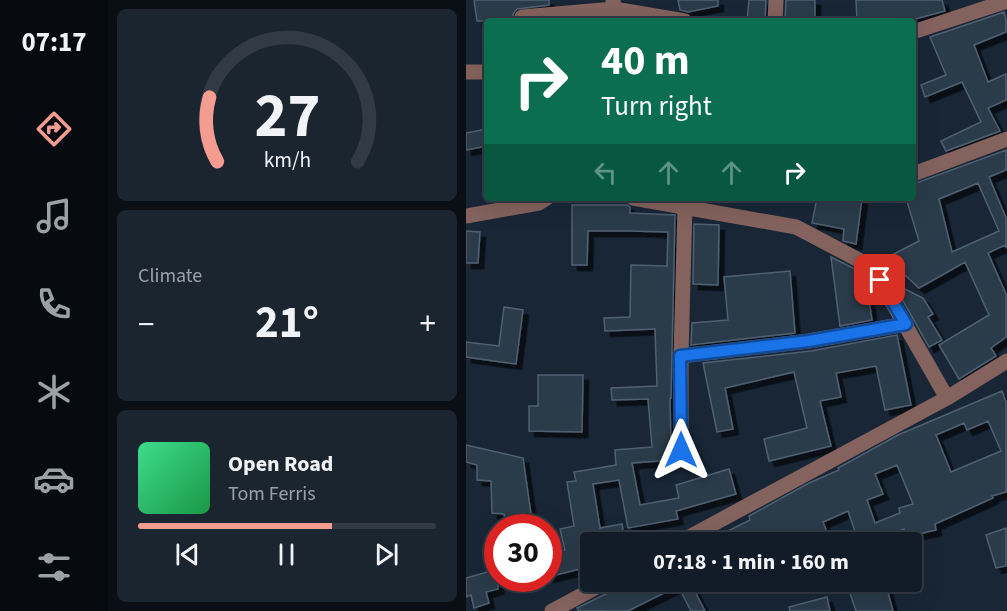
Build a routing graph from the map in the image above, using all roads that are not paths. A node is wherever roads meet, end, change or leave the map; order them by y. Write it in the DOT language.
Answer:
graph roads {
  1 [pos="776,0"];
  2 [pos="1006,1"];
  3 [pos="614,5"];
  4 [pos="522,18"];
  5 [pos="672,18"];
  6 [pos="775,18"];
  7 [pos="916,31"];
  8 [pos="466,72"];
  9 [pos="484,72"];
  10 [pos="1006,139"];
  11 [pos="916,173"];
  12 [pos="542,201"];
  13 [pos="652,201"];
  14 [pos="685,206"];
  15 [pos="466,216"];
  16 [pos="906,324"];
  17 [pos="680,356"];
  18 [pos="1006,361"];
  19 [pos="947,398"];
  20 [pos="681,450"];
  21 [pos="698,532"];
  22 [pos="588,592"];
  23 [pos="557,610"];
  1 -- 6 [label="street"];
  2 -- 7 [label="street"];
  3 -- 4 [label="street"];
  3 -- 5 [label="street"];
  8 -- 9 [label="street"];
  10 -- 11 [label="street"];
  12 -- 15 [label="street"];
  13 -- 14 [label="street"];
  14 -- 16 [label="street"];
  14 -- 17 [label="street"];
  16 -- 17 [label="street"];
  16 -- 19 [label="street"];
  17 -- 20 [label="street"];
  18 -- 19 [label="street"];
  19 -- 21 [label="street"];
  22 -- 23 [label="street"];
}
